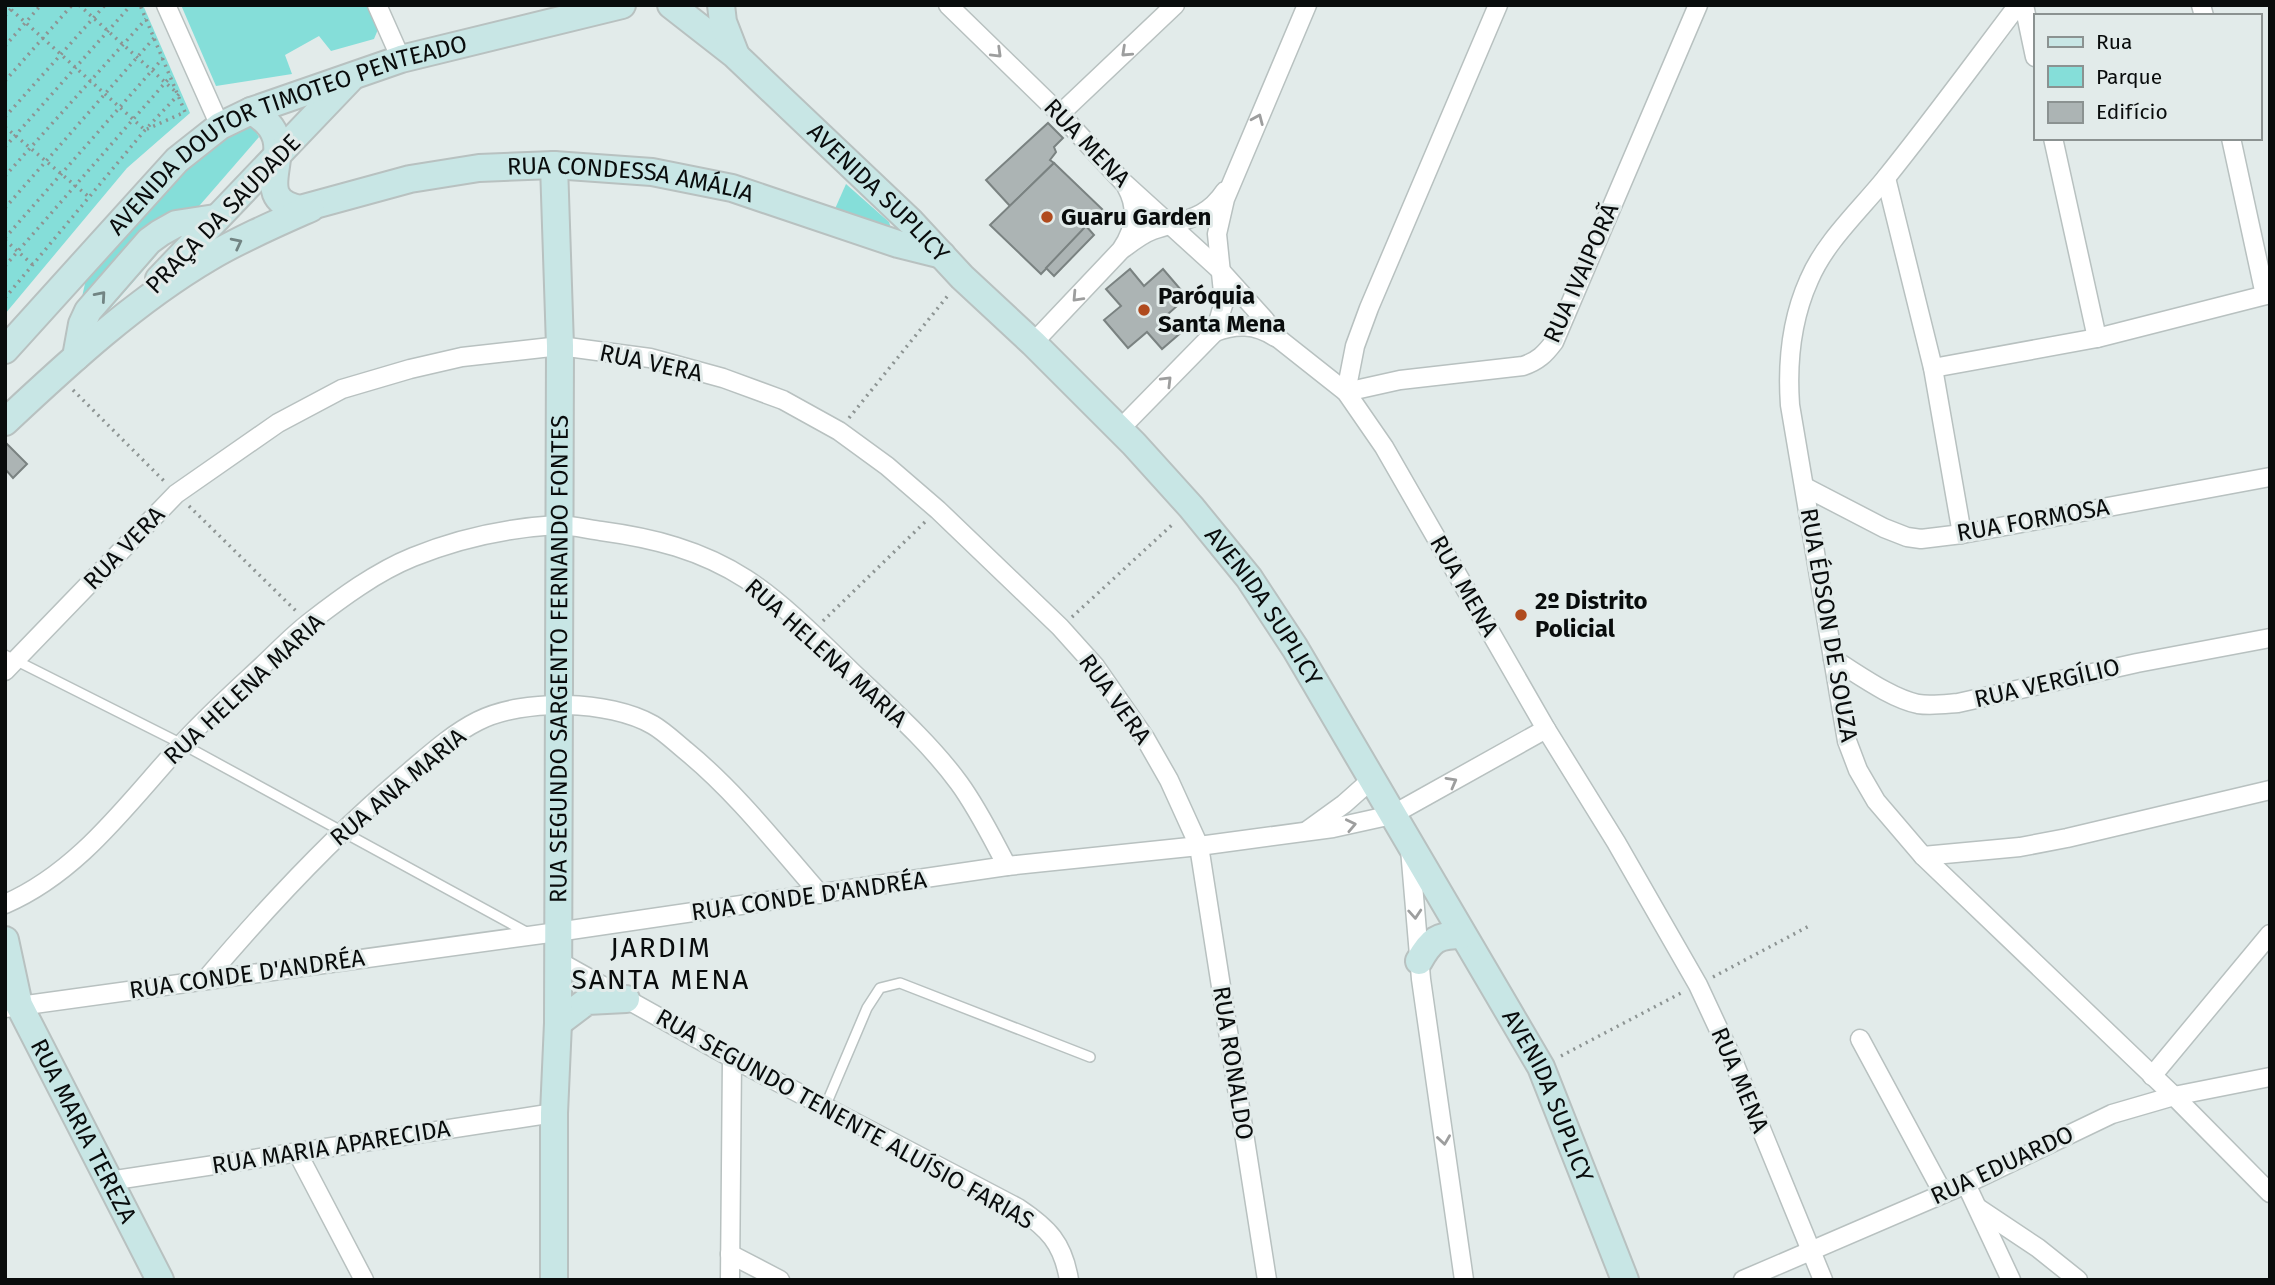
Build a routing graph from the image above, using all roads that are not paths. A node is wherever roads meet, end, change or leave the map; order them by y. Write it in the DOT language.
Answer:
graph roads {
  1 [pos="166,5"];
  2 [pos="377,5"];
  3 [pos="622,5"];
  4 [pos="671,5"];
  5 [pos="721,5"];
  6 [pos="948,5"];
  7 [pos="1175,5"];
  8 [pos="1307,5"];
  9 [pos="1498,5"];
  10 [pos="1698,5"];
  11 [pos="2018,5"];
  12 [pos="2024,5"];
  13 [pos="594,8"];
  14 [pos="2034,52"];
  15 [pos="735,55"];
  16 [pos="401,60"];
  17 [pos="354,75"];
  18 [pos="251,111"];
  19 [pos="1060,114"];
  20 [pos="220,126"];
  21 [pos="2053,140"];
  22 [pos="2231,140"];
  23 [pos="278,158"];
  24 [pos="554,165"];
  25 [pos="1886,178"];
  26 [pos="1124,182"];
  27 [pos="1231,182"];
  28 [pos="314,207"];
  29 [pos="215,218"];
  30 [pos="1171,225"];
  31 [pos="1121,250"];
  32 [pos="942,254"];
  33 [pos="1220,270"];
  34 [pos="2268,294"];
  35 [pos="120,321"];
  36 [pos="1215,332"];
  37 [pos="2097,338"];
  38 [pos="1279,339"];
  39 [pos="1033,343"];
  40 [pos="560,346"];
  41 [pos="5,350"];
  42 [pos="66,365"];
  43 [pos="1933,368"];
  44 [pos="1346,392"];
  45 [pos="5,422"];
  46 [pos="1119,430"];
  47 [pos="2270,477"];
  48 [pos="1805,487"];
  49 [pos="559,525"];
  50 [pos="1962,534"];
  51 [pos="2270,638"];
  52 [pos="1833,659"];
  53 [pos="9,662"];
  54 [pos="558,704"];
  55 [pos="1546,729"];
  56 [pos="182,744"];
  57 [pos="1371,780"];
  58 [pos="2270,790"];
  59 [pos="1392,815"];
  60 [pos="1308,830"];
  61 [pos="342,831"];
  62 [pos="1199,846"];
  63 [pos="1410,846"];
  64 [pos="1923,856"];
  65 [pos="1007,866"];
  66 [pos="820,894"];
  67 [pos="5,904"];
  68 [pos="545,934"];
  69 [pos="2270,934"];
  70 [pos="1462,935"];
  71 [pos="5,940"];
  72 [pos="558,961"];
  73 [pos="1419,961"];
  74 [pos="206,979"];
  75 [pos="626,999"];
  76 [pos="12,1007"];
  77 [pos="558,1023"];
  78 [pos="1860,1039"];
  79 [pos="733,1058"];
  80 [pos="1090,1058"];
  81 [pos="2152,1076"];
  82 [pos="2270,1077"];
  83 [pos="2174,1096"];
  84 [pos="825,1107"];
  85 [pos="554,1113"];
  86 [pos="297,1152"];
  87 [pos="109,1181"];
  88 [pos="1966,1184"];
  89 [pos="1943,1193"];
  90 [pos="2270,1193"];
  91 [pos="1978,1208"];
  92 [pos="1812,1251"];
  93 [pos="730,1254"];
  94 [pos="160,1280"];
  95 [pos="364,1280"];
  96 [pos="554,1280"];
  97 [pos="730,1280"];
  98 [pos="780,1280"];
  99 [pos="1069,1280"];
  100 [pos="1267,1280"];
  101 [pos="1465,1280"];
  102 [pos="1625,1280"];
  103 [pos="1743,1280"];
  104 [pos="1824,1280"];
  105 [pos="2011,1280"];
  106 [pos="2078,1280"];
  1 -- 20 [label="street"];
  2 -- 16 [label="street"];
  3 -- 13 [label="street, AVENIDA DOUTOR TIMOTEO PENTEADO"];
  4 -- 15 [label="street, AVENIDA SUPLICY"];
  5 -- 15 [label="street, AVENIDA SUPLICY"];
  6 -- 19 [label="street, RUA MENA, one-way"];
  7 -- 19 [label="street, one-way"];
  27 -- 8 [label="street, one-way"];
  9 -- 44 [label="street"];
  10 -- 44 [label="street, RUA IVAIPORÃ"];
  11 -- 25 [label="street, RUA ÉDSON DE SOUZA"];
  12 -- 14 [label="street"];
  13 -- 16 [label="street, AVENIDA DOUTOR TIMOTEO PENTEADO"];
  15 -- 32 [label="street, AVENIDA SUPLICY"];
  16 -- 17 [label="street, AVENIDA DOUTOR TIMOTEO PENTEADO"];
  17 -- 18 [label="street, AVENIDA DOUTOR TIMOTEO PENTEADO"];
  17 -- 23 [label="street, PRAÇA DA SAUDADE"];
  18 -- 20 [label="street, AVENIDA DOUTOR TIMOTEO PENTEADO"];
  18 -- 23 [label="street"];
  19 -- 26 [label="street, RUA MENA"];
  20 -- 41 [label="street, AVENIDA DOUTOR TIMOTEO PENTEADO"];
  21 -- 37 [label="street"];
  22 -- 34 [label="street"];
  23 -- 28 [label="street, RUA CONDESSA AMÁLIA"];
  23 -- 29 [label="street, PRAÇA DA SAUDADE"];
  24 -- 28 [label="street, RUA CONDESSA AMÁLIA"];
  24 -- 32 [label="street, RUA CONDESSA AMÁLIA"];
  24 -- 40 [label="street, RUA SEGUNDO SARGENTO FERNANDO FONTES"];
  25 -- 43 [label="street"];
  25 -- 48 [label="street, RUA ÉDSON DE SOUZA"];
  26 -- 30 [label="street, RUA MENA"];
  26 -- 31 [label="street"];
  27 -- 30 [label="street"];
  27 -- 33 [label="street"];
  35 -- 28 [label="street, RUA CONDESSA AMÁLIA, one-way"];
  29 -- 35 [label="street, PRAÇA DA SAUDADE"];
  42 -- 29 [label="street, one-way"];
  30 -- 31 [label="street"];
  30 -- 33 [label="street, RUA MENA"];
  31 -- 39 [label="street, one-way"];
  32 -- 39 [label="street, AVENIDA SUPLICY"];
  33 -- 36 [label="street"];
  33 -- 38 [label="street, RUA MENA"];
  34 -- 37 [label="street"];
  35 -- 42 [label="street, RUA CONDESSA AMÁLIA"];
  36 -- 38 [label="street"];
  46 -- 36 [label="street, one-way"];
  37 -- 43 [label="street"];
  38 -- 44 [label="street, RUA MENA"];
  39 -- 46 [label="street, AVENIDA SUPLICY"];
  40 -- 49 [label="street, RUA SEGUNDO SARGENTO FERNANDO FONTES"];
  40 -- 53 [label="street, RUA VERA"];
  40 -- 62 [label="street, RUA VERA"];
  42 -- 45 [label="street, RUA CONDESSA AMÁLIA"];
  43 -- 50 [label="street"];
  44 -- 55 [label="street, RUA MENA"];
  46 -- 57 [label="street, AVENIDA SUPLICY"];
  47 -- 50 [label="street, RUA FORMOSA"];
  48 -- 50 [label="street, RUA FORMOSA"];
  48 -- 52 [label="street, RUA ÉDSON DE SOUZA"];
  49 -- 54 [label="street, RUA SEGUNDO SARGENTO FERNANDO FONTES"];
  49 -- 56 [label="street, RUA HELENA MARIA"];
  49 -- 65 [label="street, RUA HELENA MARIA"];
  51 -- 52 [label="street, RUA VERGÍLIO"];
  52 -- 64 [label="street, RUA ÉDSON DE SOUZA"];
  53 -- 56 [label="lane"];
  54 -- 61 [label="street, RUA ANA MARIA"];
  54 -- 66 [label="street, RUA ANA MARIA"];
  54 -- 68 [label="street, RUA SEGUNDO SARGENTO FERNANDO FONTES"];
  59 -- 55 [label="street, RUA CONDE D'ANDRÉA, one-way"];
  55 -- 92 [label="street, RUA MENA"];
  56 -- 61 [label="lane"];
  56 -- 67 [label="street, RUA HELENA MARIA"];
  57 -- 59 [label="street, AVENIDA SUPLICY"];
  57 -- 60 [label="street, RUA CONDE D'ANDRÉA"];
  58 -- 64 [label="street"];
  60 -- 59 [label="street, RUA CONDE D'ANDRÉA, one-way"];
  59 -- 63 [label="street, AVENIDA SUPLICY"];
  60 -- 62 [label="street, RUA CONDE D'ANDRÉA"];
  61 -- 68 [label="lane"];
  61 -- 74 [label="street, RUA ANA MARIA"];
  62 -- 65 [label="street, RUA CONDE D'ANDRÉA"];
  62 -- 100 [label="street, RUA RONALDO"];
  63 -- 70 [label="street, AVENIDA SUPLICY"];
  63 -- 73 [label="street, one-way"];
  64 -- 81 [label="street, RUA ÉDSON DE SOUZA"];
  65 -- 66 [label="street, RUA CONDE D'ANDRÉA"];
  66 -- 68 [label="street, RUA CONDE D'ANDRÉA"];
  68 -- 72 [label="street, RUA SEGUNDO SARGENTO FERNANDO FONTES"];
  68 -- 74 [label="street, RUA CONDE D'ANDRÉA"];
  69 -- 81 [label="street"];
  70 -- 73 [label="street"];
  70 -- 102 [label="street, AVENIDA SUPLICY"];
  71 -- 76 [label="street, RUA MARIA TEREZA"];
  72 -- 75 [label="street, RUA SEGUNDO TENENTE ALUÍSIO FARIAS"];
  72 -- 77 [label="street, RUA SEGUNDO SARGENTO FERNANDO FONTES"];
  73 -- 101 [label="street, one-way"];
  74 -- 76 [label="street, RUA CONDE D'ANDRÉA"];
  75 -- 77 [label="street"];
  75 -- 79 [label="street, RUA SEGUNDO TENENTE ALUÍSIO FARIAS"];
  76 -- 87 [label="street, RUA MARIA TEREZA"];
  77 -- 85 [label="street, RUA SEGUNDO SARGENTO FERNANDO FONTES"];
  78 -- 89 [label="street"];
  79 -- 84 [label="street, RUA SEGUNDO TENENTE ALUÍSIO FARIAS"];
  79 -- 93 [label="street"];
  80 -- 84 [label="lane"];
  81 -- 83 [label="street, RUA ÉDSON DE SOUZA"];
  82 -- 83 [label="street, RUA EDUARDO"];
  83 -- 88 [label="street, RUA EDUARDO"];
  83 -- 90 [label="street, RUA ÉDSON DE SOUZA"];
  84 -- 99 [label="street, RUA SEGUNDO TENENTE ALUÍSIO FARIAS"];
  85 -- 86 [label="street, RUA MARIA APARECIDA"];
  85 -- 96 [label="street, RUA SEGUNDO SARGENTO FERNANDO FONTES"];
  86 -- 87 [label="street, RUA MARIA APARECIDA"];
  86 -- 95 [label="street"];
  87 -- 94 [label="street, RUA MARIA TEREZA"];
  88 -- 89 [label="street, RUA EDUARDO"];
  88 -- 91 [label="street"];
  89 -- 92 [label="street, RUA EDUARDO"];
  91 -- 105 [label="street"];
  91 -- 106 [label="street"];
  92 -- 103 [label="street, RUA EDUARDO"];
  92 -- 104 [label="street, RUA MENA"];
  93 -- 97 [label="street"];
  93 -- 98 [label="street"];
}
